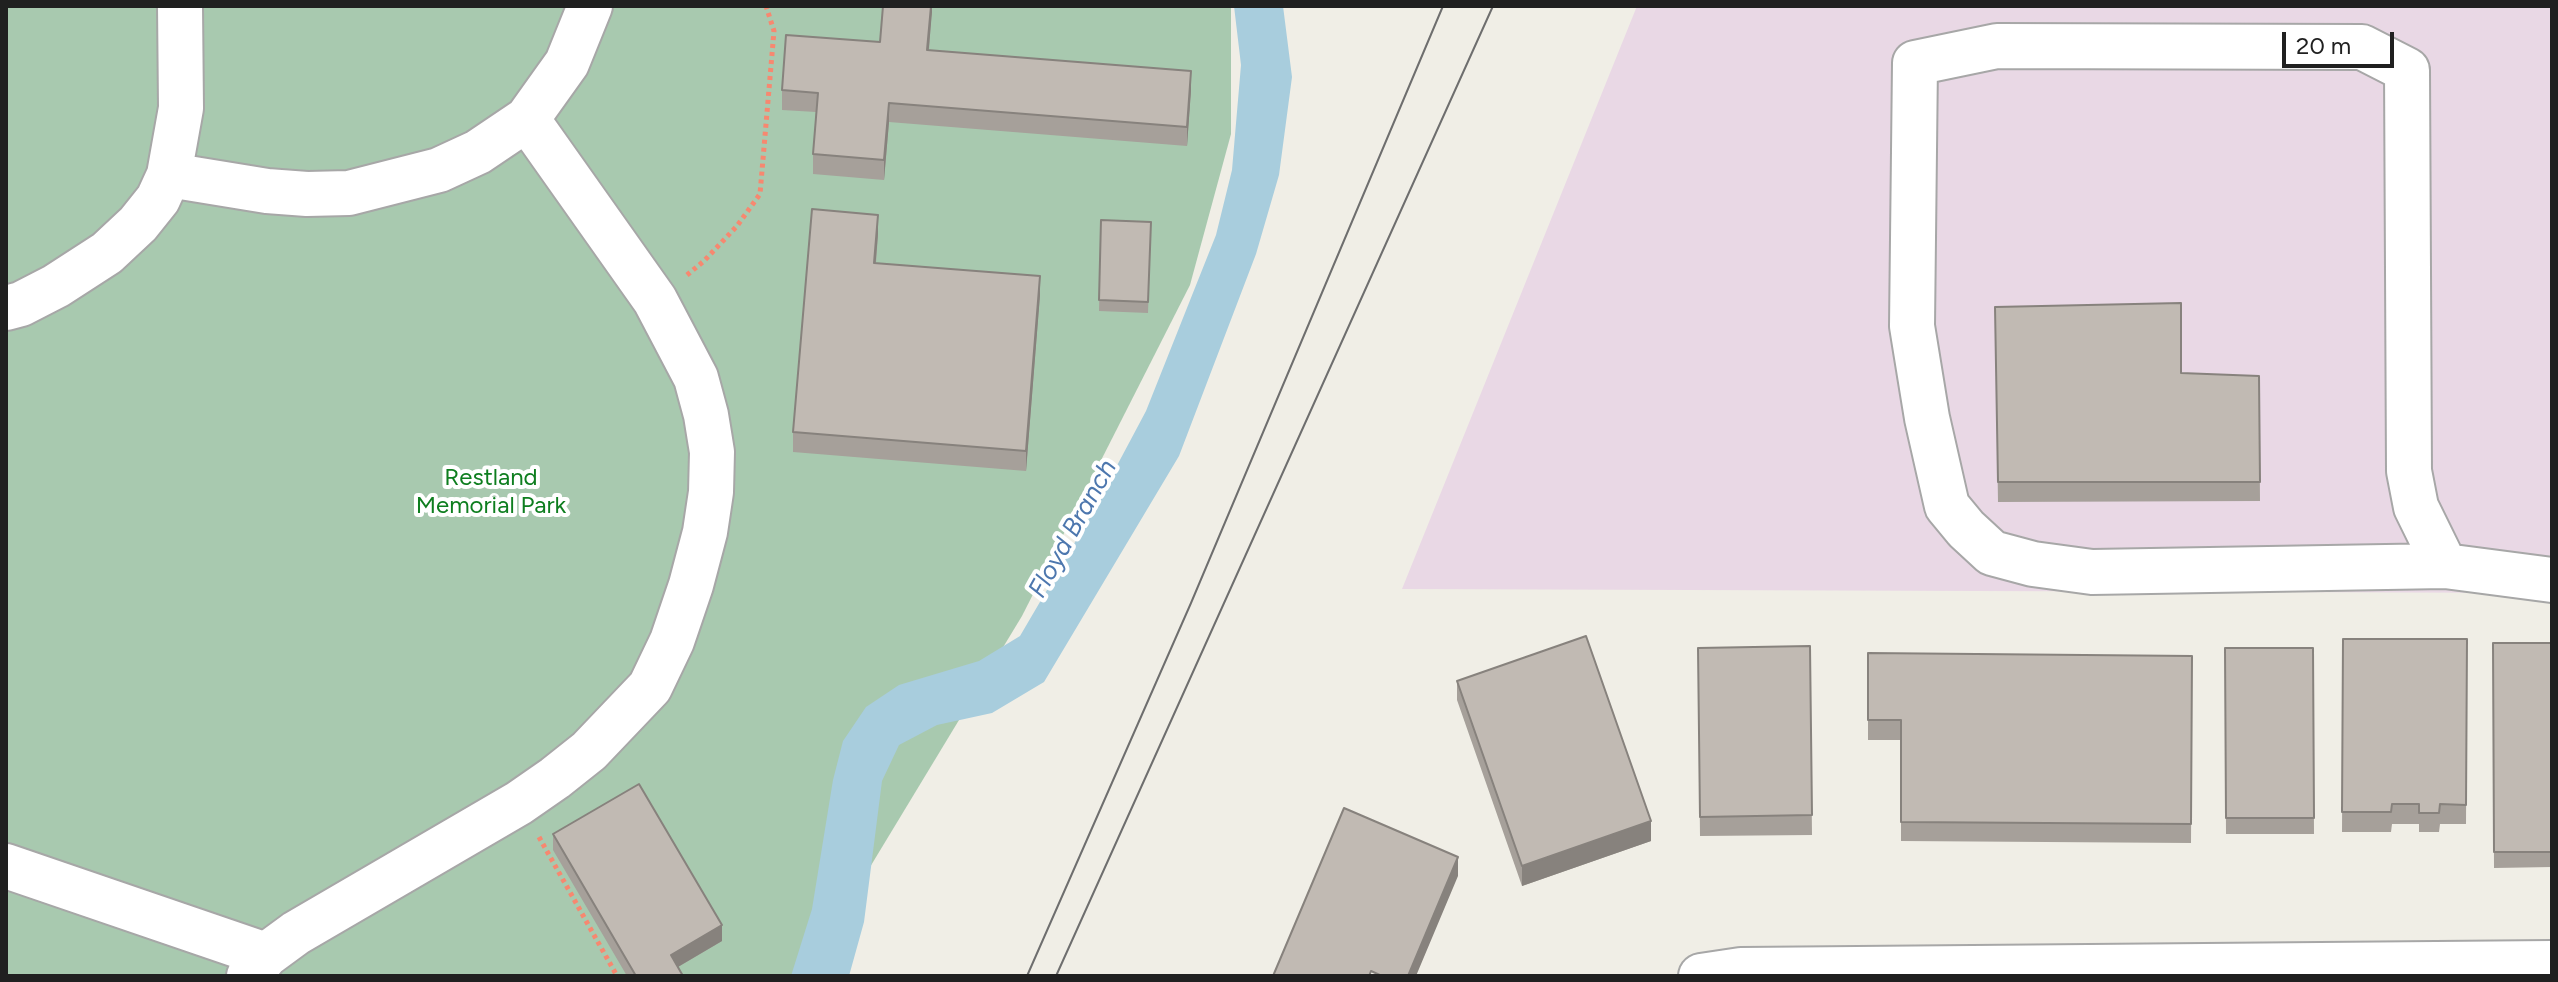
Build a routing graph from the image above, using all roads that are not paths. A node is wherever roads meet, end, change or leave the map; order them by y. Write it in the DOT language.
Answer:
graph roads {
  1 [pos="180,6"];
  2 [pos="590,6"];
  3 [pos="527,119"];
  4 [pos="169,175"];
  5 [pos="6,308"];
  6 [pos="2445,566"];
  7 [pos="2552,580"];
  8 [pos="6,866"];
  9 [pos="2552,963"];
  10 [pos="258,966"];
  11 [pos="2449,970"];
  12 [pos="2141,971"];
  13 [pos="1878,972"];
  14 [pos="1701,976"];
  1 -- 4 [label="street"];
  2 -- 3 [label="street"];
  3 -- 4 [label="street"];
  3 -- 10 [label="street"];
  4 -- 5 [label="street"];
  6 -- 6 [label="street"];
  6 -- 7 [label="street"];
  8 -- 10 [label="street"];
  9 -- 11 [label="street"];
  11 -- 12 [label="street"];
  12 -- 13 [label="street"];
  13 -- 14 [label="street"];
}
